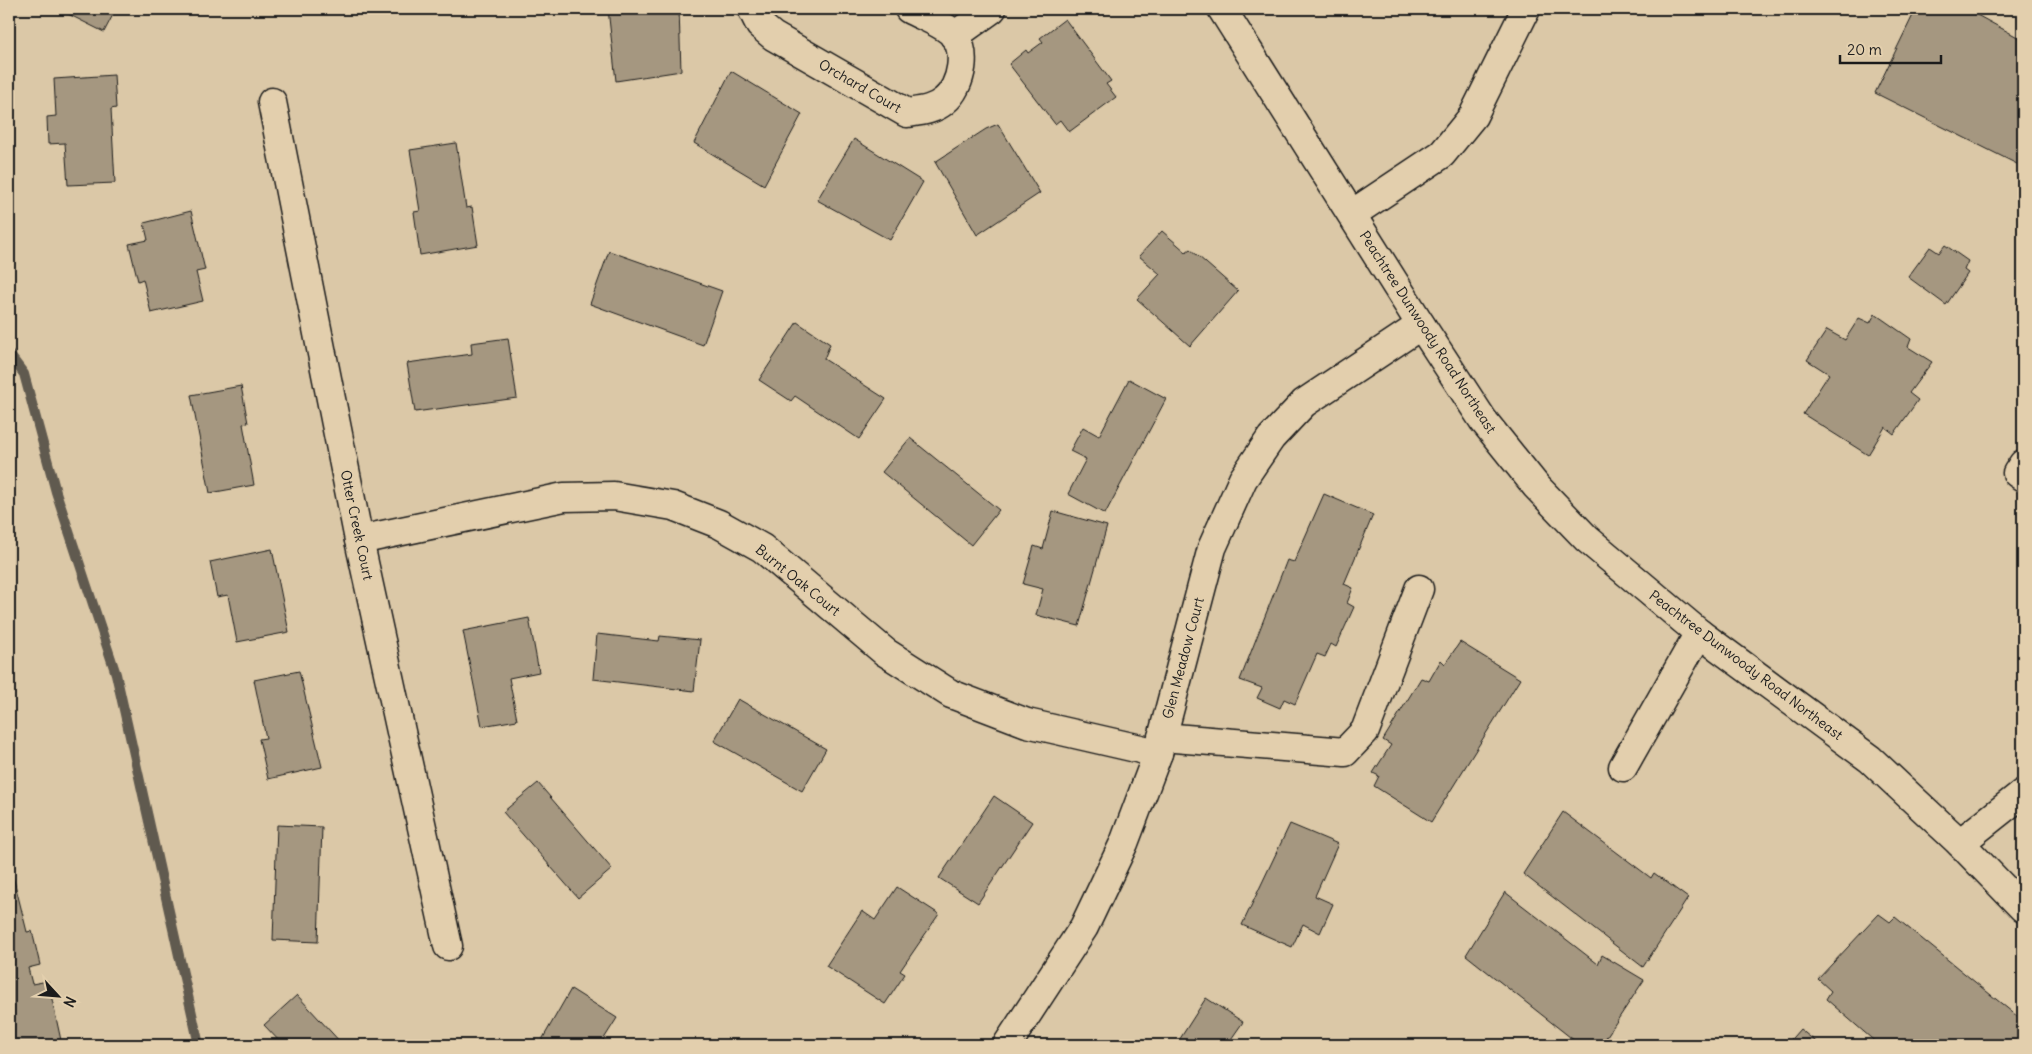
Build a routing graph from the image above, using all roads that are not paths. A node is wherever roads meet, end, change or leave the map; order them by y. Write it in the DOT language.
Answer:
graph roads {
  1 [pos="752,9"];
  2 [pos="909,9"];
  3 [pos="992,9"];
  4 [pos="1222,9"];
  5 [pos="1526,9"];
  6 [pos="954,36"];
  7 [pos="272,102"];
  8 [pos="1352,214"];
  9 [pos="1421,325"];
  10 [pos="2023,464"];
  11 [pos="2023,477"];
  12 [pos="359,540"];
  13 [pos="1419,589"];
  14 [pos="1699,633"];
  15 [pos="1160,745"];
  16 [pos="1623,767"];
  17 [pos="2023,793"];
  18 [pos="1960,843"];
  19 [pos="2023,908"];
  20 [pos="448,946"];
  21 [pos="1007,1045"];
  1 -- 6 [label="street, Orchard Court"];
  2 -- 6 [label="street"];
  3 -- 6 [label="street"];
  4 -- 8 [label="street, Peachtree Dunwoody Road Northeast"];
  5 -- 8 [label="street"];
  7 -- 12 [label="street, Otter Creek Court"];
  8 -- 9 [label="street, Peachtree Dunwoody Road Northeast"];
  9 -- 14 [label="street, Peachtree Dunwoody Road Northeast"];
  9 -- 15 [label="street, Glen Meadow Court"];
  10 -- 11 [label="street"];
  12 -- 15 [label="street, Burnt Oak Court"];
  12 -- 20 [label="street, Otter Creek Court"];
  13 -- 15 [label="street, Burnt Oak Court"];
  14 -- 16 [label="street"];
  14 -- 18 [label="street, Peachtree Dunwoody Road Northeast"];
  15 -- 21 [label="street, Glen Meadow Court"];
  17 -- 18 [label="street"];
  18 -- 19 [label="street, Peachtree Dunwoody Road Northeast"];
}
